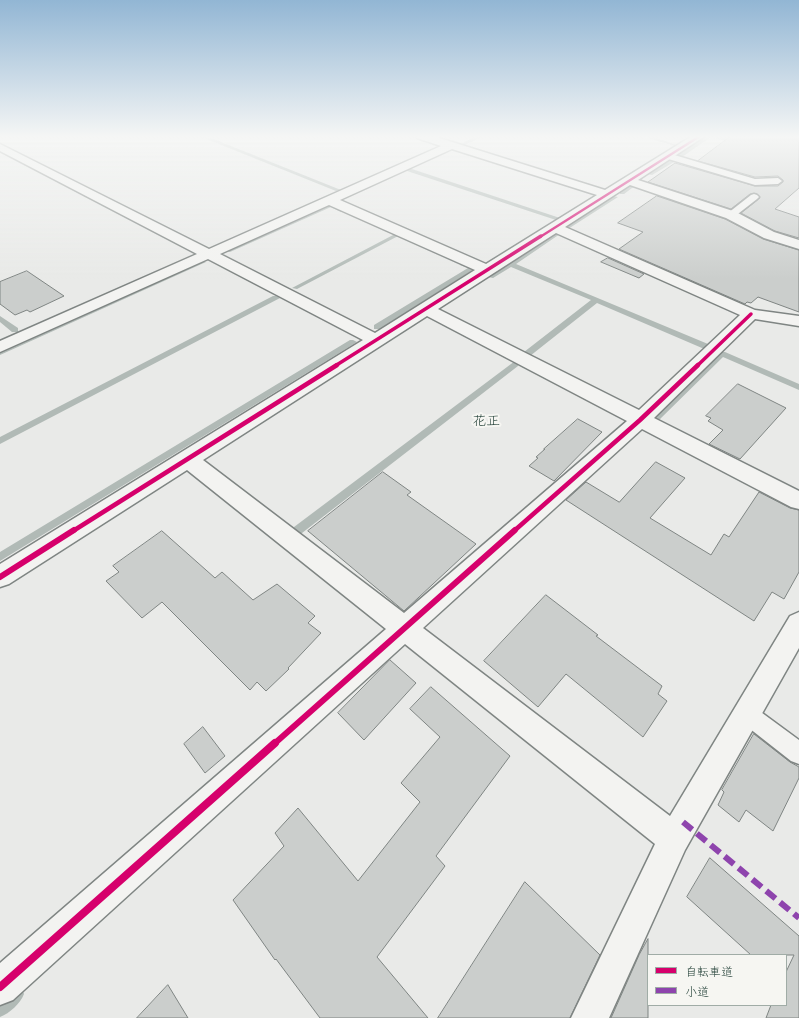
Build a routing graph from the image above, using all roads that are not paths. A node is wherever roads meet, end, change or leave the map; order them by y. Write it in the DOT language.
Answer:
graph roads {
  1 [pos="71,184"];
  2 [pos="366,184"];
  3 [pos="573,184"];
  4 [pos="624,184"];
  5 [pos="636,184"];
  6 [pos="608,194"];
  7 [pos="754,197"];
  8 [pos="329,200"];
  9 [pos="731,215"];
  10 [pos="555,228"];
  11 [pos="799,245"];
  12 [pos="209,254"];
  13 [pos="487,270"];
  14 [pos="426,309"];
  15 [pos="751,314"];
  16 [pos="799,321"];
  17 [pos="376,340"];
  18 [pos="0,347"];
  19 [pos="640,420"];
  20 [pos="188,459"];
  21 [pos="799,501"];
  22 [pos="0,577"];
  23 [pos="799,624"];
  24 [pos="405,628"];
  25 [pos="747,714"];
  26 [pos="799,753"];
  27 [pos="674,839"];
  28 [pos="0,987"];
  29 [pos="590,1018"];
  1 -- 12 [label="street"];
  2 -- 8 [label="street"];
  3 -- 6 [label="street"];
  4 -- 6 [label="street"];
  5 -- 9 [label="street"];
  6 -- 10 [label="street"];
  7 -- 9 [label="lane"];
  8 -- 12 [label="street"];
  8 -- 13 [label="street"];
  9 -- 11 [label="street"];
  10 -- 13 [label="street"];
  10 -- 15 [label="street"];
  12 -- 17 [label="street"];
  12 -- 18 [label="street"];
  13 -- 14 [label="street"];
  14 -- 17 [label="street"];
  14 -- 19 [label="street"];
  15 -- 16 [label="street"];
  15 -- 19 [label="street"];
  17 -- 20 [label="street"];
  19 -- 21 [label="street"];
  19 -- 24 [label="street"];
  20 -- 22 [label="street"];
  20 -- 24 [label="street"];
  23 -- 25 [label="street"];
  24 -- 27 [label="street"];
  24 -- 28 [label="street"];
  25 -- 26 [label="lane"];
  25 -- 27 [label="street"];
  27 -- 29 [label="street"];
}
